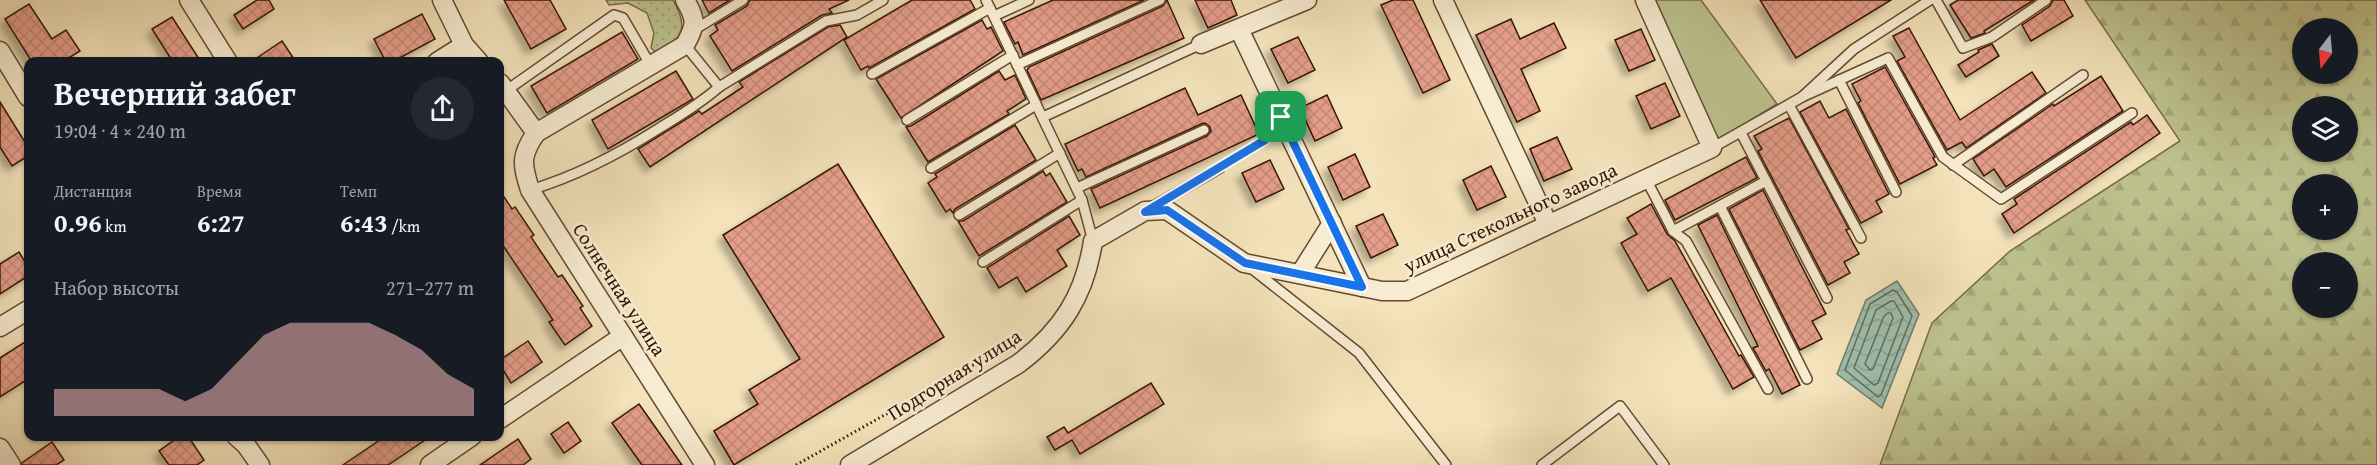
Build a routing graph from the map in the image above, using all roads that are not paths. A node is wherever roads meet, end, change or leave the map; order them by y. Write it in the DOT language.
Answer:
graph roads {
  1 [pos="189,0"];
  2 [pos="442,0"];
  3 [pos="685,0"];
  4 [pos="743,0"];
  5 [pos="883,0"];
  6 [pos="1029,0"];
  7 [pos="1160,0"];
  8 [pos="1307,0"];
  9 [pos="1443,0"];
  10 [pos="1645,0"];
  11 [pos="1930,0"];
  12 [pos="1936,0"];
  13 [pos="2046,0"];
  14 [pos="990,8"];
  15 [pos="1239,29"];
  16 [pos="689,38"];
  17 [pos="1201,44"];
  18 [pos="464,45"];
  19 [pos="0,51"];
  20 [pos="1013,55"];
  21 [pos="225,57"];
  22 [pos="445,57"];
  23 [pos="475,57"];
  24 [pos="1017,65"];
  25 [pos="651,66"];
  26 [pos="872,74"];
  27 [pos="2083,75"];
  28 [pos="1839,80"];
  29 [pos="504,86"];
  30 [pos="719,87"];
  31 [pos="504,88"];
  32 [pos="24,90"];
  33 [pos="1802,97"];
  34 [pos="1036,105"];
  35 [pos="1789,105"];
  36 [pos="2132,113"];
  37 [pos="1042,117"];
  38 [pos="907,120"];
  39 [pos="1204,130"];
  40 [pos="536,133"];
  41 [pos="1741,133"];
  42 [pos="1712,148"];
  43 [pos="1060,153"];
  44 [pos="1953,165"];
  45 [pos="931,168"];
  46 [pos="1220,168"];
  47 [pos="1646,179"];
  48 [pos="1766,181"];
  49 [pos="1077,188"];
  50 [pos="530,190"];
  51 [pos="1896,192"];
  52 [pos="1082,200"];
  53 [pos="1720,206"];
  54 [pos="1145,212"];
  55 [pos="959,215"];
  56 [pos="1332,223"];
  57 [pos="1548,225"];
  58 [pos="1673,231"];
  59 [pos="1861,238"];
  60 [pos="1093,241"];
  61 [pos="983,262"];
  62 [pos="1245,263"];
  63 [pos="1300,274"];
  64 [pos="1362,287"];
  65 [pos="1827,298"];
  66 [pos="24,312"];
  67 [pos="0,327"];
  68 [pos="623,336"];
  69 [pos="1807,379"];
  70 [pos="1768,389"];
  71 [pos="504,415"];
  72 [pos="242,441"];
  73 [pos="465,441"];
  74 [pos="0,448"];
  75 [pos="10,465"];
  76 [pos="260,465"];
  77 [pos="430,465"];
  78 [pos="705,465"];
  79 [pos="850,465"];
  80 [pos="1446,465"];
  81 [pos="1542,465"];
  82 [pos="1664,465"];
  1 -- 21 [label="street"];
  2 -- 18 [label="street"];
  3 -- 16 [label="street"];
  4 -- 16 [label="lane"];
  5 -- 30 [label="lane"];
  6 -- 14 [label="lane"];
  7 -- 24 [label="lane"];
  8 -- 15 [label="street"];
  9 -- 57 [label="street"];
  10 -- 42 [label="street"];
  11 -- 33 [label="lane"];
  12 -- 13 [label="lane"];
  14 -- 20 [label="lane"];
  14 -- 26 [label="lane"];
  15 -- 17 [label="street"];
  15 -- 56 [label="street"];
  16 -- 25 [label="street"];
  16 -- 30 [label="lane"];
  17 -- 37 [label="lane"];
  18 -- 22 [label="street"];
  18 -- 23 [label="street"];
  19 -- 32 [label="street"];
  20 -- 24 [label="lane"];
  20 -- 38 [label="lane"];
  24 -- 34 [label="lane"];
  25 -- 29 [label="lane"];
  25 -- 40 [label="street"];
  27 -- 44 [label="lane"];
  28 -- 33 [label="lane"];
  28 -- 44 [label="lane"];
  28 -- 51 [label="lane"];
  30 -- 50 [label="lane"];
  31 -- 40 [label="street"];
  33 -- 35 [label="lane"];
  34 -- 37 [label="lane"];
  34 -- 45 [label="lane"];
  35 -- 41 [label="lane"];
  35 -- 59 [label="lane"];
  36 -- 44 [label="lane"];
  37 -- 43 [label="lane"];
  39 -- 49 [label="lane"];
  40 -- 50 [label="street, Солнечная улица"];
  41 -- 42 [label="lane"];
  41 -- 48 [label="lane"];
  42 -- 47 [label="street, улица Стекольного завода"];
  43 -- 49 [label="lane"];
  43 -- 55 [label="lane"];
  46 -- 54 [label="lane"];
  47 -- 57 [label="street, улица Стекольного завода"];
  47 -- 58 [label="lane"];
  48 -- 53 [label="lane"];
  48 -- 65 [label="lane"];
  49 -- 52 [label="lane"];
  50 -- 68 [label="street, Солнечная улица"];
  52 -- 60 [label="lane"];
  52 -- 61 [label="lane"];
  53 -- 58 [label="lane"];
  53 -- 69 [label="lane"];
  54 -- 60 [label="street"];
  54 -- 62 [label="street, улица Стекольного завода"];
  56 -- 63 [label="street"];
  56 -- 64 [label="street"];
  57 -- 64 [label="street, улица Стекольного завода"];
  58 -- 70 [label="lane"];
  60 -- 79 [label="street, Подгорная улица"];
  62 -- 63 [label="street, улица Стекольного завода"];
  62 -- 80 [label="lane"];
  63 -- 64 [label="street, улица Стекольного завода"];
  66 -- 67 [label="street"];
  68 -- 71 [label="street"];
  68 -- 78 [label="street, Солнечная улица"];
  72 -- 76 [label="street"];
  73 -- 77 [label="street"];
  74 -- 75 [label="street"];
  81 -- 82 [label="lane"];
}
